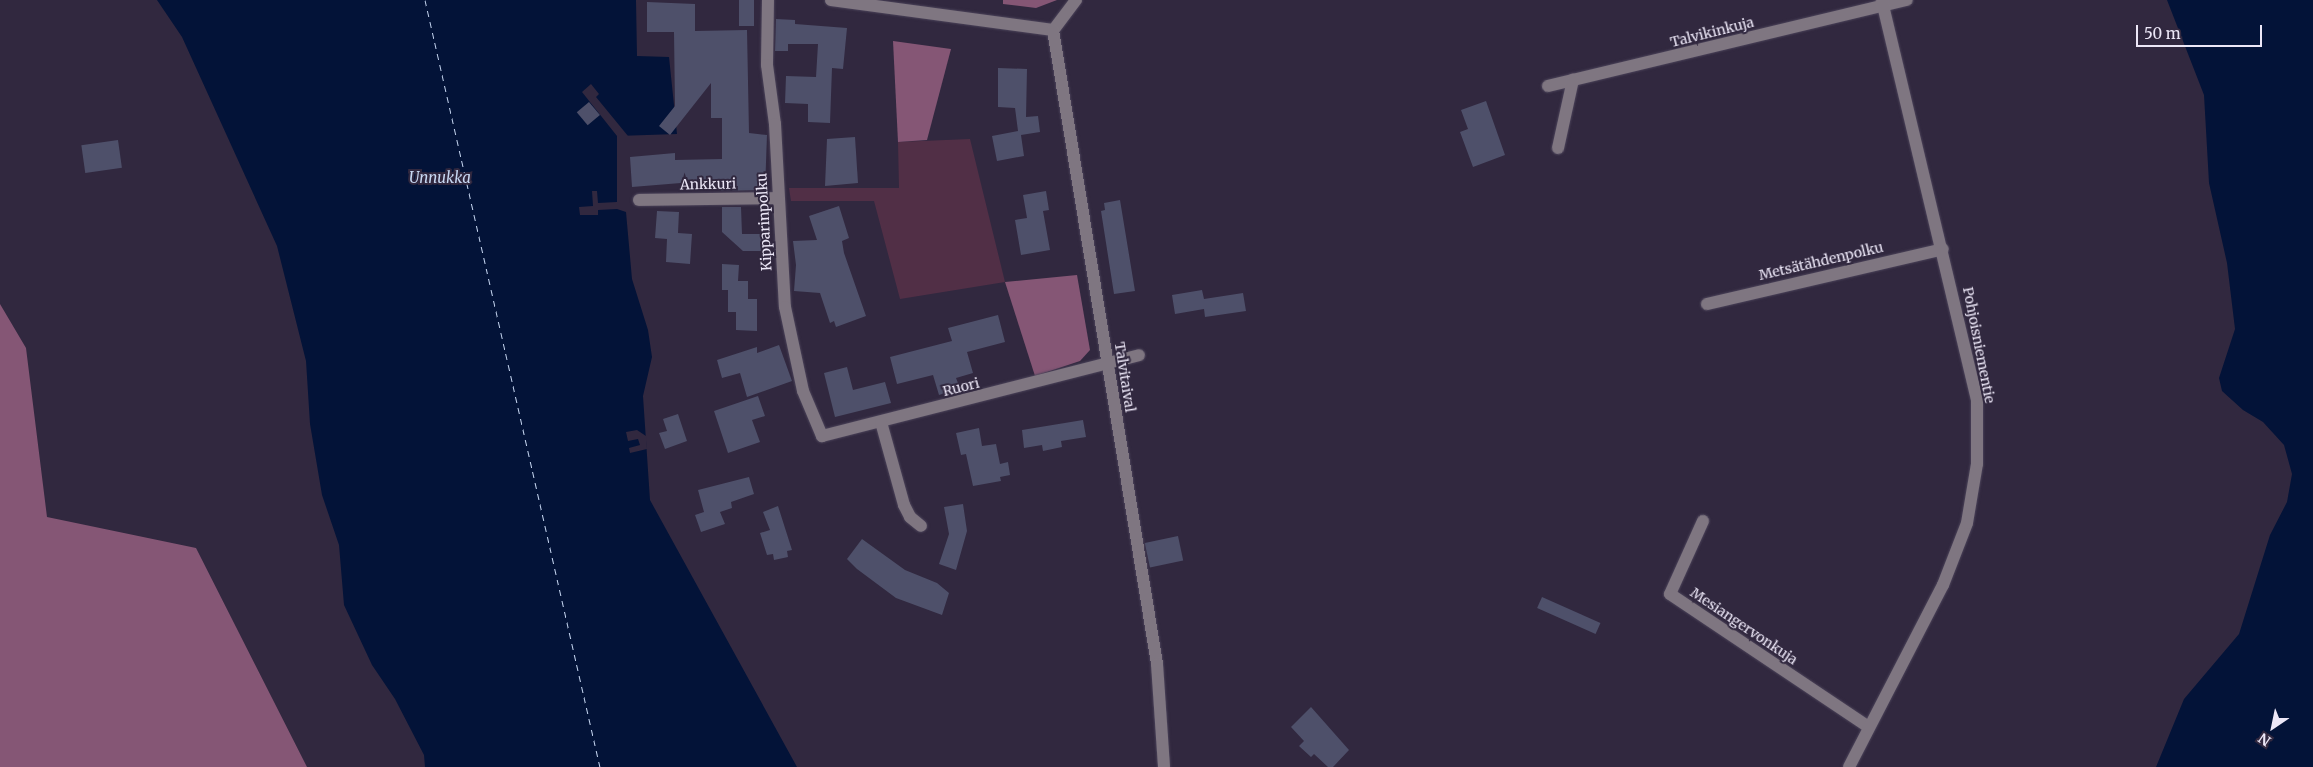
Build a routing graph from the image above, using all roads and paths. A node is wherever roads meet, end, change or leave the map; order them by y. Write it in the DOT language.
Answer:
graph roads {
  1 [pos="768,0"];
  2 [pos="832,0"];
  3 [pos="1076,0"];
  4 [pos="1907,0"];
  5 [pos="1882,3"];
  6 [pos="1053,30"];
  7 [pos="1573,80"];
  8 [pos="1548,86"];
  9 [pos="1558,148"];
  10 [pos="778,198"];
  11 [pos="639,200"];
  12 [pos="1943,248"];
  13 [pos="1707,304"];
  14 [pos="1139,355"];
  15 [pos="1107,364"];
  16 [pos="882,422"];
  17 [pos="822,436"];
  18 [pos="1703,521"];
  19 [pos="920,526"];
  20 [pos="1869,727"];
  21 [pos="1164,767"];
  22 [pos="1849,767"];
  1 -- 10 [label="street, Kipparinpolku"];
  2 -- 6 [label="street"];
  3 -- 6 [label="street"];
  4 -- 5 [label="street, Talvikinkuja"];
  5 -- 7 [label="street, Talvikinkuja"];
  5 -- 12 [label="street, Pohjoisniementie"];
  6 -- 15 [label="street, Talvitaival"];
  7 -- 8 [label="street, Talvikinkuja"];
  7 -- 9 [label="street"];
  10 -- 11 [label="street, Ankkuri"];
  10 -- 17 [label="street, Kipparinpolku"];
  12 -- 13 [label="street, Metsätähdenpolku"];
  12 -- 20 [label="street, Pohjoisniementie"];
  14 -- 15 [label="street, Ruori"];
  15 -- 16 [label="street, Ruori"];
  15 -- 21 [label="street, Talvitaival"];
  16 -- 17 [label="street, Ruori"];
  16 -- 19 [label="street"];
  18 -- 20 [label="street, Mesiangervonkuja"];
  20 -- 22 [label="street, Pohjoisniementie"];
}
